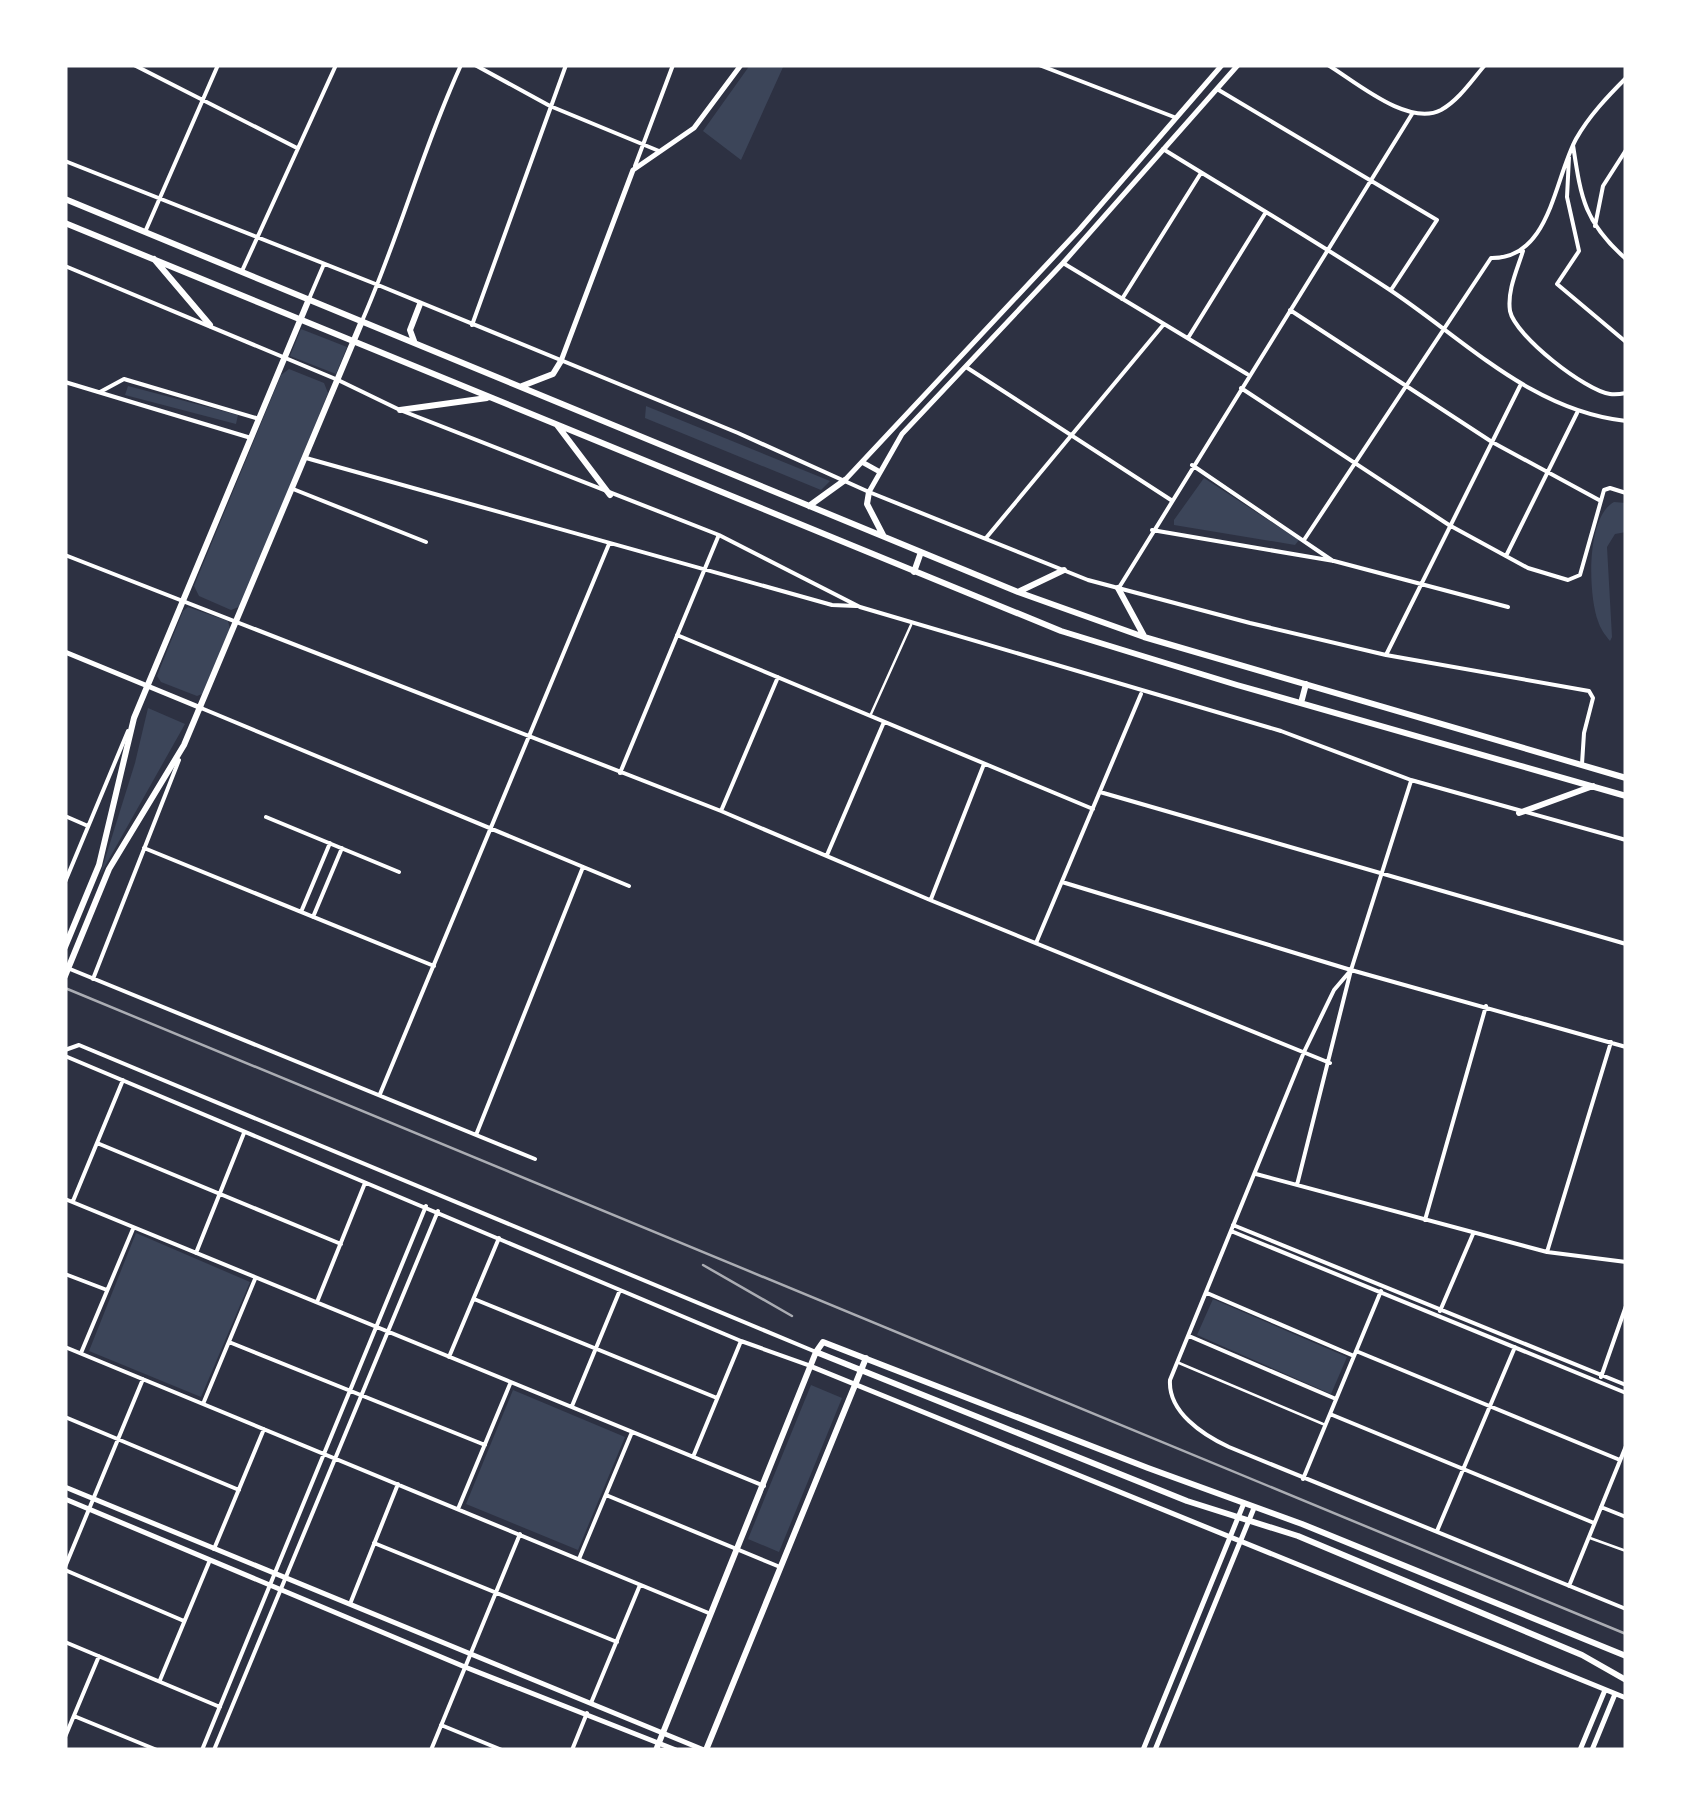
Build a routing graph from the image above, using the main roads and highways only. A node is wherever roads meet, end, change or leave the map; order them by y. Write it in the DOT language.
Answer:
graph roads {
  1 [pos="65,200"];
  2 [pos="65,223"];
  3 [pos="154,258"];
  4 [pos="309,299"];
  5 [pos="420,304"];
  6 [pos="301,318"];
  7 [pos="362,321"];
  8 [pos="210,325"];
  9 [pos="354,342"];
  10 [pos="414,342"];
  11 [pos="561,362"];
  12 [pos="520,386"];
  13 [pos="492,397"];
  14 [pos="400,410"];
  15 [pos="557,424"];
  16 [pos="845,480"];
  17 [pos="869,492"];
  18 [pos="610,495"];
  19 [pos="809,506"];
  20 [pos="883,536"];
  21 [pos="921,552"];
  22 [pos="1064,570"];
  23 [pos="914,572"];
  24 [pos="1118,588"];
  25 [pos="1018,592"];
  26 [pos="1144,637"];
  27 [pos="1306,684"];
  28 [pos="1300,703"];
  29 [pos="1626,778"];
  30 [pos="1593,786"];
  31 [pos="1626,796"];
  32 [pos="1519,812"];
  33 [pos="65,947"];
  34 [pos="65,976"];
  35 [pos="816,1352"];
  36 [pos="866,1358"];
  37 [pos="860,1370"];
  38 [pos="1626,1656"];
  39 [pos="1626,1680"];
  40 [pos="658,1746"];
  41 [pos="705,1750"];
  1 -- 4 [label="main road"];
  2 -- 3 [label="main road"];
  3 -- 6 [label="main road"];
  3 -- 8 [label="main road"];
  4 -- 6 [label="main road"];
  4 -- 7 [label="main road"];
  5 -- 10 [label="main road"];
  6 -- 9 [label="main road"];
  6 -- 33 [label="main road"];
  7 -- 9 [label="main road"];
  7 -- 10 [label="main road"];
  9 -- 13 [label="main road"];
  9 -- 34 [label="main road"];
  10 -- 12 [label="main road"];
  11 -- 12 [label="main road"];
  12 -- 19 [label="main road"];
  13 -- 14 [label="main road"];
  13 -- 15 [label="main road"];
  15 -- 18 [label="main road"];
  15 -- 23 [label="main road"];
  16 -- 19 [label="main road"];
  17 -- 20 [label="main road"];
  19 -- 20 [label="main road"];
  20 -- 21 [label="main road"];
  21 -- 23 [label="main road"];
  21 -- 25 [label="main road"];
  22 -- 25 [label="main road"];
  23 -- 28 [label="main road"];
  24 -- 26 [label="main road"];
  25 -- 26 [label="main road"];
  26 -- 27 [label="main road"];
  27 -- 28 [label="main road"];
  27 -- 29 [label="main road"];
  28 -- 30 [label="main road"];
  30 -- 31 [label="main road"];
  30 -- 32 [label="main road"];
  35 -- 36 [label="main road"];
  35 -- 37 [label="main road"];
  35 -- 40 [label="main road"];
  36 -- 37 [label="main road"];
  36 -- 38 [label="main road"];
  37 -- 39 [label="main road"];
  37 -- 41 [label="main road"];
}
